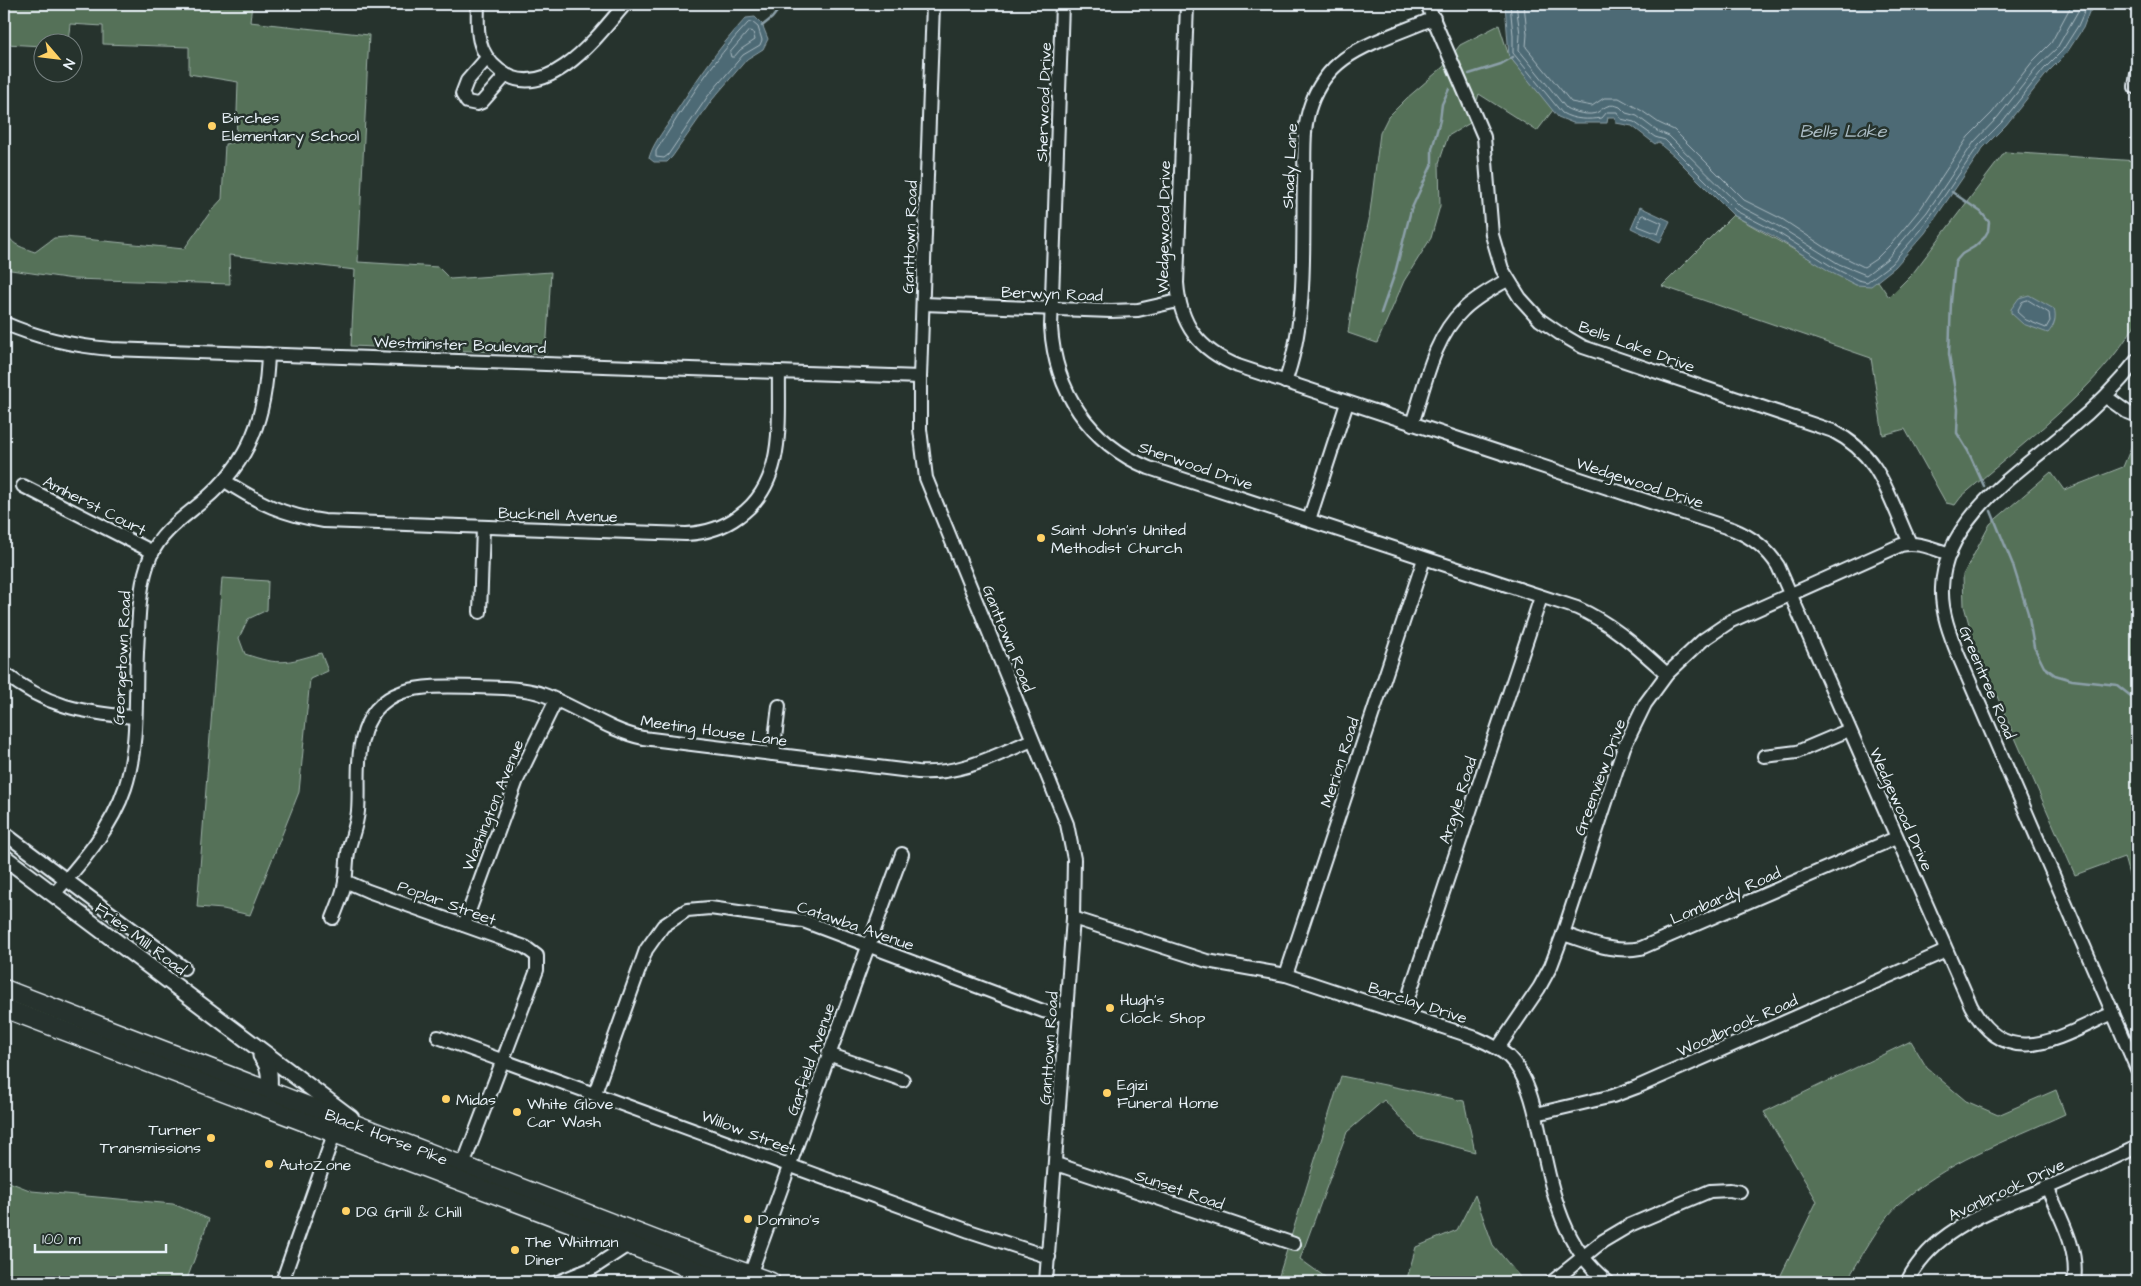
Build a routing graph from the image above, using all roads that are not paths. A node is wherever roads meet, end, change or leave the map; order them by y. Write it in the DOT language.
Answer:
graph roads {
  1 [pos="478,4"];
  2 [pos="624,4"];
  3 [pos="933,4"];
  4 [pos="1062,4"];
  5 [pos="1187,4"];
  6 [pos="1428,4"];
  7 [pos="1434,18"];
  8 [pos="487,58"];
  9 [pos="2137,74"];
  10 [pos="506,75"];
  11 [pos="2134,87"];
  12 [pos="1507,280"];
  13 [pos="1178,301"];
  14 [pos="923,304"];
  15 [pos="1052,308"];
  16 [pos="4,323"];
  17 [pos="268,354"];
  18 [pos="2137,360"];
  19 [pos="779,372"];
  20 [pos="920,377"];
  21 [pos="1285,382"];
  22 [pos="2106,397"];
  23 [pos="1347,403"];
  24 [pos="2137,416"];
  25 [pos="1412,424"];
  26 [pos="225,480"];
  27 [pos="23,486"];
  28 [pos="1309,520"];
  29 [pos="483,528"];
  30 [pos="1910,543"];
  31 [pos="153,552"];
  32 [pos="1950,554"];
  33 [pos="1424,559"];
  34 [pos="1790,593"];
  35 [pos="1541,597"];
  36 [pos="480,612"];
  37 [pos="4,673"];
  38 [pos="1667,674"];
  39 [pos="556,700"];
  40 [pos="779,706"];
  41 [pos="134,717"];
  42 [pos="1849,730"];
  43 [pos="1032,740"];
  44 [pos="773,754"];
  45 [pos="1764,756"];
  46 [pos="4,832"];
  47 [pos="1896,838"];
  48 [pos="902,854"];
  49 [pos="4,857"];
  50 [pos="66,879"];
  51 [pos="345,881"];
  52 [pos="54,894"];
  53 [pos="333,918"];
  54 [pos="1073,918"];
  55 [pos="464,925"];
  56 [pos="1563,934"];
  57 [pos="868,945"];
  58 [pos="1946,951"];
  59 [pos="184,968"];
  60 [pos="1286,975"];
  61 [pos="4,989"];
  62 [pos="4,997"];
  63 [pos="44,1004"];
  64 [pos="4,1008"];
  65 [pos="1403,1013"];
  66 [pos="2113,1014"];
  67 [pos="1066,1015"];
  68 [pos="438,1036"];
  69 [pos="1498,1048"];
  70 [pos="256,1049"];
  71 [pos="828,1054"];
  72 [pos="503,1061"];
  73 [pos="2137,1069"];
  74 [pos="903,1080"];
  75 [pos="268,1090"];
  76 [pos="595,1093"];
  77 [pos="274,1111"];
  78 [pos="1536,1114"];
  79 [pos="360,1125"];
  80 [pos="334,1134"];
  81 [pos="2137,1147"];
  82 [pos="1056,1164"];
  83 [pos="463,1165"];
  84 [pos="790,1165"];
  85 [pos="2047,1187"];
  86 [pos="1740,1192"];
  87 [pos="635,1240"];
  88 [pos="1294,1244"];
  89 [pos="1584,1256"];
  90 [pos="1049,1257"];
  91 [pos="750,1275"];
  92 [pos="282,1282"];
  93 [pos="558,1282"];
  94 [pos="727,1282"];
  95 [pos="771,1282"];
  96 [pos="1046,1282"];
  97 [pos="1552,1282"];
  98 [pos="1608,1282"];
  99 [pos="1907,1282"];
  100 [pos="2074,1282"];
  1 -- 8 [label="street"];
  2 -- 10 [label="street"];
  3 -- 14 [label="street, Ganttown Road"];
  4 -- 15 [label="street, Sherwood Drive"];
  5 -- 13 [label="street, Wedgewood Drive"];
  6 -- 7 [label="street, Bells Lake Drive"];
  7 -- 12 [label="street, Bells Lake Drive"];
  7 -- 21 [label="street, Shady Lane"];
  8 -- 10 [label="street"];
  8 -- 10 [label="street"];
  9 -- 11 [label="street"];
  12 -- 25 [label="street"];
  12 -- 30 [label="street, Bells Lake Drive"];
  13 -- 15 [label="street, Berwyn Road"];
  13 -- 21 [label="street, Wedgewood Drive"];
  14 -- 15 [label="street, Berwyn Road"];
  14 -- 20 [label="street, Ganttown Road"];
  15 -- 28 [label="street, Sherwood Drive"];
  16 -- 17 [label="street, Westminster Boulevard"];
  17 -- 19 [label="street, Westminster Boulevard"];
  17 -- 26 [label="street, Georgetown Road"];
  18 -- 22 [label="street, Greentree Road"];
  19 -- 20 [label="street, Westminster Boulevard"];
  19 -- 29 [label="street, Bucknell Avenue"];
  20 -- 43 [label="street, Ganttown Road"];
  21 -- 23 [label="street, Wedgewood Drive"];
  22 -- 24 [label="street"];
  22 -- 32 [label="street, Greentree Road"];
  23 -- 25 [label="street, Wedgewood Drive"];
  23 -- 28 [label="street"];
  25 -- 34 [label="street, Wedgewood Drive"];
  26 -- 29 [label="street, Bucknell Avenue"];
  26 -- 31 [label="street, Georgetown Road"];
  27 -- 31 [label="street, Amherst Court"];
  28 -- 33 [label="street, Sherwood Drive"];
  29 -- 36 [label="street"];
  30 -- 32 [label="street"];
  30 -- 34 [label="street, Greenview Drive"];
  31 -- 41 [label="street, Georgetown Road"];
  32 -- 66 [label="street, Greentree Road"];
  33 -- 35 [label="street, Sherwood Drive"];
  33 -- 60 [label="street, Merion Road"];
  34 -- 38 [label="street, Greenview Drive"];
  34 -- 42 [label="street, Wedgewood Drive"];
  35 -- 38 [label="street, Sherwood Drive"];
  35 -- 65 [label="street, Argyle Road"];
  37 -- 41 [label="street"];
  38 -- 56 [label="street, Greenview Drive"];
  39 -- 44 [label="street, Meeting House Lane"];
  39 -- 51 [label="street, Meeting House Lane"];
  39 -- 55 [label="street, Washington Avenue"];
  40 -- 44 [label="street"];
  41 -- 50 [label="street, Georgetown Road"];
  42 -- 45 [label="street"];
  42 -- 47 [label="street, Wedgewood Drive"];
  43 -- 44 [label="street, Meeting House Lane"];
  43 -- 54 [label="street, Ganttown Road"];
  46 -- 50 [label="street, Fries Mill Road"];
  47 -- 56 [label="street, Lombardy Road"];
  47 -- 58 [label="street, Wedgewood Drive"];
  48 -- 57 [label="street, Garfield Avenue"];
  49 -- 52 [label="main road, Fries Mill Road"];
  50 -- 52 [label="street, Georgetown Road"];
  50 -- 59 [label="street, Fries Mill Road"];
  51 -- 53 [label="street, Meeting House Lane"];
  51 -- 55 [label="street, Poplar Street"];
  52 -- 70 [label="main road, Fries Mill Road"];
  54 -- 60 [label="street, Barclay Drive"];
  54 -- 67 [label="street, Ganttown Road"];
  55 -- 72 [label="street, Poplar Street"];
  56 -- 69 [label="street, Greenview Drive"];
  57 -- 67 [label="street, Catawba Avenue"];
  57 -- 71 [label="street, Garfield Avenue"];
  57 -- 76 [label="street, Catawba Avenue"];
  58 -- 66 [label="street, Wedgewood Drive"];
  58 -- 78 [label="street, Woodbrook Road"];
  60 -- 65 [label="street, Barclay Drive"];
  61 -- 63 [label="highway, Black Horse Pike"];
  62 -- 63 [label="highway"];
  63 -- 75 [label="highway, Black Horse Pike"];
  64 -- 77 [label="highway, Black Horse Pike"];
  65 -- 69 [label="street, Barclay Drive"];
  66 -- 73 [label="street, Greentree Road"];
  67 -- 82 [label="street, Ganttown Road"];
  68 -- 72 [label="street, Willow Street"];
  69 -- 78 [label="street, Barclay Drive"];
  70 -- 75 [label="main road, Fries Mill Road"];
  70 -- 79 [label="main road, Fries Mill Road"];
  71 -- 74 [label="street"];
  71 -- 84 [label="street, Garfield Avenue"];
  72 -- 76 [label="street, Willow Street"];
  72 -- 83 [label="street"];
  75 -- 77 [label="main road, Fries Mill Road"];
  75 -- 79 [label="highway, Black Horse Pike"];
  76 -- 84 [label="street, Willow Street"];
  77 -- 80 [label="highway, Black Horse Pike"];
  78 -- 89 [label="street, Barclay Drive"];
  79 -- 83 [label="highway, Black Horse Pike"];
  80 -- 87 [label="highway, Black Horse Pike"];
  80 -- 92 [label="street"];
  81 -- 85 [label="street, Avonbrook Drive"];
  82 -- 88 [label="street, Sunset Road"];
  82 -- 90 [label="street, Ganttown Road"];
  83 -- 87 [label="highway, Black Horse Pike"];
  84 -- 90 [label="street, Willow Street"];
  84 -- 91 [label="street, Garfield Avenue"];
  85 -- 99 [label="street, Avonbrook Drive"];
  85 -- 100 [label="street"];
  86 -- 89 [label="street"];
  87 -- 91 [label="highway, Black Horse Pike"];
  87 -- 93 [label="street"];
  87 -- 94 [label="highway, Black Horse Pike"];
  89 -- 97 [label="street"];
  89 -- 98 [label="street, Barclay Drive"];
  90 -- 96 [label="street, Ganttown Road"];
  91 -- 95 [label="highway, Black Horse Pike"];
}
